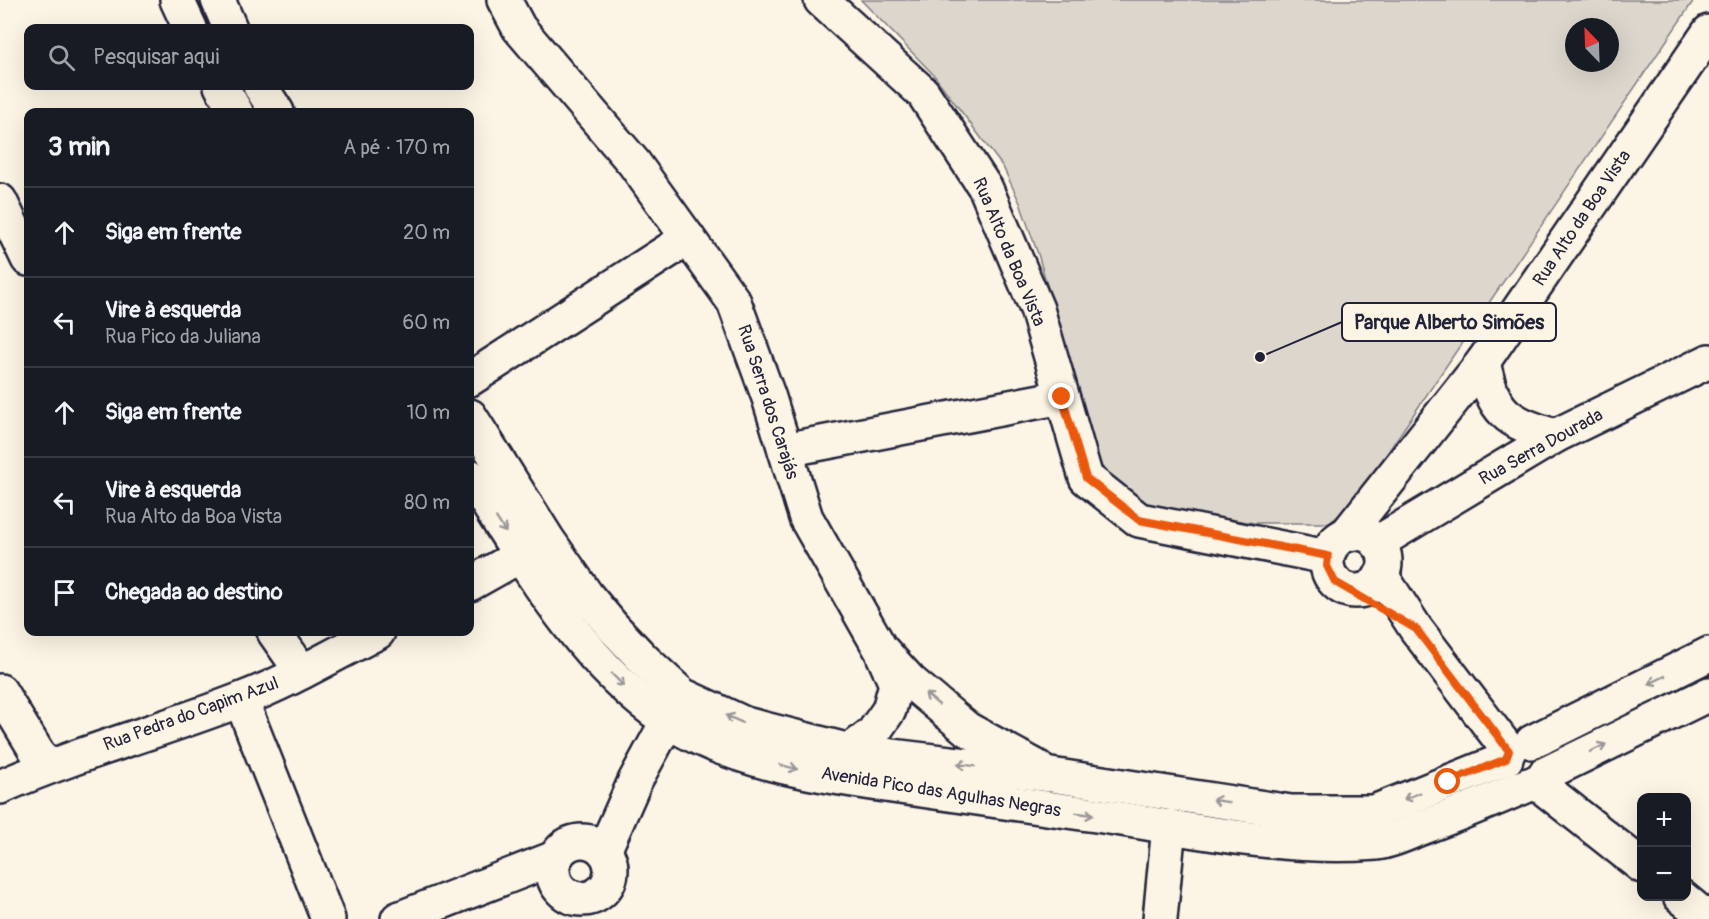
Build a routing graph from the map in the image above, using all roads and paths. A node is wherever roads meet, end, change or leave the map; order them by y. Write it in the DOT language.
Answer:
graph roads {
  1 [pos="177,0"];
  2 [pos="218,0"];
  3 [pos="504,0"];
  4 [pos="821,0"];
  5 [pos="188,24"];
  6 [pos="228,24"];
  7 [pos="1709,32"];
  8 [pos="222,90"];
  9 [pos="263,90"];
  10 [pos="234,108"];
  11 [pos="274,108"];
  12 [pos="0,202"];
  13 [pos="688,238"];
  14 [pos="24,251"];
  15 [pos="1709,361"];
  16 [pos="1483,362"];
  17 [pos="474,376"];
  18 [pos="1062,397"];
  19 [pos="474,424"];
  20 [pos="1555,436"];
  21 [pos="785,450"];
  22 [pos="474,480"];
  23 [pos="1354,542"];
  24 [pos="535,548"];
  25 [pos="1382,575"];
  26 [pos="474,582"];
  27 [pos="1351,591"];
  28 [pos="1416,629"];
  29 [pos="277,636"];
  30 [pos="370,636"];
  31 [pos="880,648"];
  32 [pos="1709,654"];
  33 [pos="302,672"];
  34 [pos="0,691"];
  35 [pos="1709,693"];
  36 [pos="241,700"];
  37 [pos="675,708"];
  38 [pos="850,751"];
  39 [pos="1515,751"];
  40 [pos="46,767"];
  41 [pos="1051,775"];
  42 [pos="1537,780"];
  43 [pos="0,786"];
  44 [pos="1170,826"];
  45 [pos="579,850"];
  46 [pos="1637,863"];
  47 [pos="1685,901"];
  48 [pos="587,908"];
  49 [pos="328,919"];
  50 [pos="398,919"];
  51 [pos="1160,919"];
  52 [pos="1708,919"];
  1 -- 5 [label="street"];
  2 -- 6 [label="street"];
  3 -- 13 [label="street, Rua Serra dos Carajás"];
  4 -- 18 [label="street, Rua Alto da Boa Vista"];
  7 -- 16 [label="street, Rua Alto da Boa Vista"];
  8 -- 10 [label="street"];
  9 -- 11 [label="street"];
  12 -- 14 [label="street"];
  13 -- 17 [label="street"];
  13 -- 21 [label="street, Rua Serra dos Carajás"];
  15 -- 20 [label="street, Rua Serra Dourada"];
  16 -- 20 [label="street"];
  16 -- 23 [label="street, Rua Alto da Boa Vista"];
  18 -- 21 [label="street"];
  18 -- 23 [label="street, Rua Alto da Boa Vista"];
  19 -- 24 [label="street, Avenida Pico das Agulhas Negras"];
  20 -- 23 [label="street, Rua Serra Dourada"];
  21 -- 31 [label="street, Rua Serra dos Carajás"];
  22 -- 24 [label="street, Avenida Pico das Agulhas Negras, one-way"];
  23 -- 25 [label="street"];
  23 -- 27 [label="street"];
  24 -- 26 [label="street"];
  24 -- 37 [label="street, Avenida Pico das Agulhas Negras"];
  25 -- 27 [label="street"];
  25 -- 28 [label="street"];
  27 -- 28 [label="street"];
  28 -- 39 [label="street"];
  29 -- 33 [label="street"];
  30 -- 33 [label="street, Rua Pedra do Capim Azul"];
  31 -- 38 [label="street"];
  41 -- 31 [label="street, Rua Serra dos Carajás, one-way"];
  32 -- 39 [label="street, Avenida Pico das Agulhas Negras, one-way"];
  33 -- 36 [label="street, Rua Pedra do Capim Azul"];
  34 -- 40 [label="street"];
  42 -- 35 [label="street, Avenida Pico das Agulhas Negras, one-way"];
  36 -- 40 [label="street, Rua Pedra do Capim Azul"];
  36 -- 49 [label="street"];
  38 -- 37 [label="street, Avenida Pico das Agulhas Negras, one-way"];
  37 -- 44 [label="street, Avenida Pico das Agulhas Negras, one-way"];
  37 -- 45 [label="street"];
  41 -- 38 [label="street, Avenida Pico das Agulhas Negras, one-way"];
  39 -- 41 [label="street, Avenida Pico das Agulhas Negras, one-way"];
  39 -- 42 [label="street"];
  40 -- 43 [label="street, Rua Pedra do Capim Azul"];
  42 -- 44 [label="street, Avenida Pico das Agulhas Negras"];
  42 -- 46 [label="street"];
  44 -- 51 [label="street"];
  45 -- 48 [label="street"];
  45 -- 48 [label="street"];
  45 -- 50 [label="street"];
  47 -- 52 [label="street"];
}
